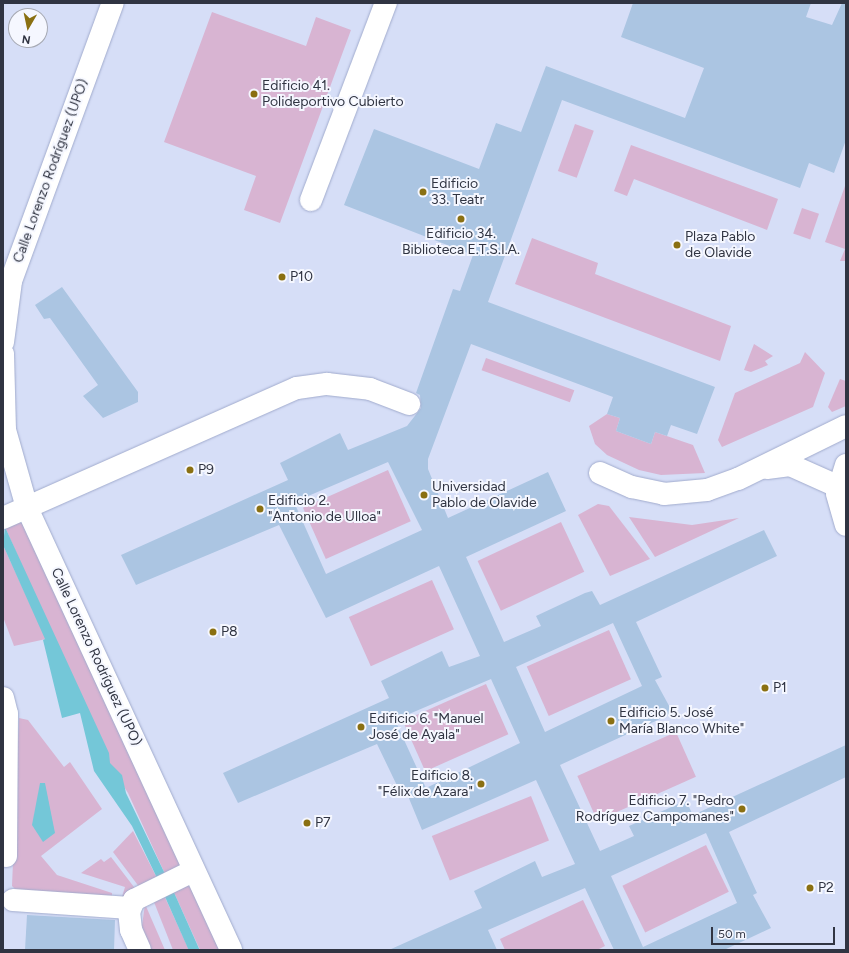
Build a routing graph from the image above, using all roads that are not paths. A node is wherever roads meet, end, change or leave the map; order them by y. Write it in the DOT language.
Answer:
graph roads {
  1 [pos="113,3"];
  2 [pos="386,3"];
  3 [pos="311,200"];
  4 [pos="3,342"];
  5 [pos="3,354"];
  6 [pos="409,404"];
  7 [pos="846,426"];
  8 [pos="846,465"];
  9 [pos="750,472"];
  10 [pos="600,473"];
  11 [pos="842,490"];
  12 [pos="27,508"];
  13 [pos="5,518"];
  14 [pos="846,525"];
  15 [pos="3,698"];
  16 [pos="6,856"];
  17 [pos="185,875"];
  18 [pos="12,900"];
  19 [pos="130,908"];
  20 [pos="140,950"];
  21 [pos="230,950"];
  1 -- 4 [label="street, Calle Lorenzo Rodríguez (UPO)"];
  2 -- 3 [label="street"];
  5 -- 12 [label="street, Calle Lorenzo Rodríguez (UPO)"];
  6 -- 12 [label="street"];
  7 -- 9 [label="street"];
  8 -- 11 [label="street"];
  9 -- 10 [label="street"];
  9 -- 11 [label="street"];
  11 -- 14 [label="street"];
  12 -- 13 [label="street"];
  12 -- 17 [label="street, Calle Lorenzo Rodríguez (UPO)"];
  15 -- 16 [label="street"];
  17 -- 19 [label="street"];
  17 -- 21 [label="street, Calle Lorenzo Rodríguez (UPO)"];
  18 -- 19 [label="street"];
  19 -- 20 [label="street"];
}
